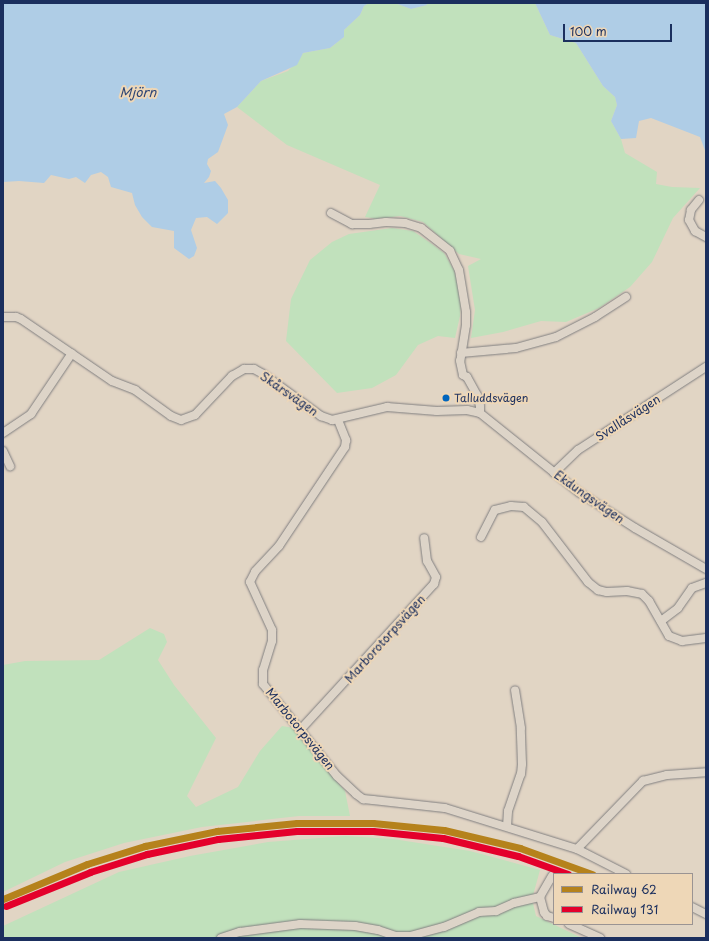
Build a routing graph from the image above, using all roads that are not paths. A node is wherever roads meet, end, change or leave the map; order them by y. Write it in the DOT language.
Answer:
graph roads {
  1 [pos="699,200"];
  2 [pos="331,213"];
  3 [pos="706,237"];
  4 [pos="626,297"];
  5 [pos="3,317"];
  6 [pos="72,353"];
  7 [pos="461,353"];
  8 [pos="706,367"];
  9 [pos="480,413"];
  10 [pos="338,420"];
  11 [pos="3,433"];
  12 [pos="3,451"];
  13 [pos="10,466"];
  14 [pos="554,473"];
  15 [pos="481,537"];
  16 [pos="424,538"];
  17 [pos="706,569"];
  18 [pos="706,583"];
  19 [pos="661,621"];
  20 [pos="706,638"];
  21 [pos="516,690"];
  22 [pos="301,729"];
  23 [pos="706,772"];
  24 [pos="507,826"];
  25 [pos="577,849"];
  26 [pos="624,873"];
  27 [pos="552,876"];
  28 [pos="540,897"];
  29 [pos="693,908"];
  30 [pos="706,914"];
  31 [pos="553,918"];
  32 [pos="571,925"];
  33 [pos="221,938"];
  34 [pos="600,938"];
  1 -- 3 [label="street"];
  2 -- 7 [label="street"];
  4 -- 7 [label="street"];
  5 -- 6 [label="street, Skårsvägen"];
  6 -- 10 [label="street, Skårsvägen"];
  6 -- 11 [label="street"];
  7 -- 9 [label="street"];
  8 -- 14 [label="street, Svallåsvägen"];
  9 -- 10 [label="street"];
  9 -- 14 [label="street, Ekdungsvägen"];
  10 -- 22 [label="street, Marbotorpsvägen"];
  12 -- 13 [label="street"];
  14 -- 17 [label="street, Ekdungsvägen"];
  15 -- 19 [label="street"];
  16 -- 22 [label="street, Marborotorpsvägen"];
  18 -- 19 [label="street"];
  19 -- 20 [label="street"];
  21 -- 24 [label="street"];
  22 -- 24 [label="street, Marbotorpsvägen"];
  23 -- 25 [label="street"];
  24 -- 25 [label="street, Marbotorpsvägen"];
  25 -- 26 [label="street, Marbotorpsvägen"];
  27 -- 28 [label="street"];
  28 -- 31 [label="street"];
  28 -- 33 [label="street"];
  29 -- 30 [label="street"];
  32 -- 34 [label="street"];
}
